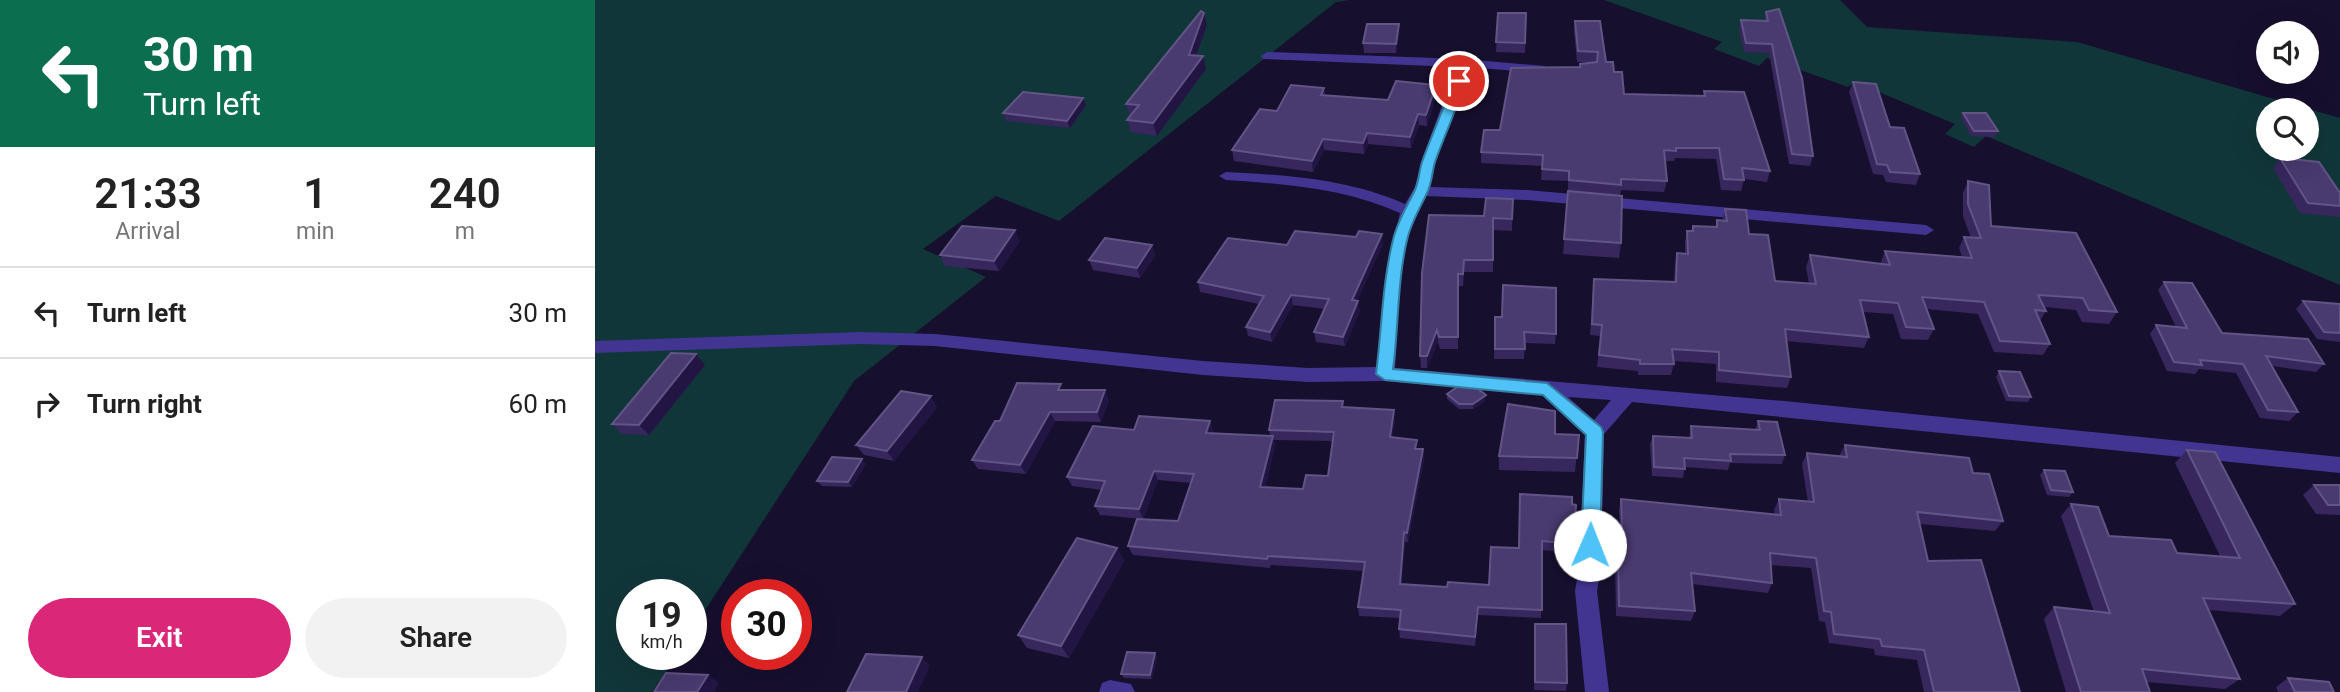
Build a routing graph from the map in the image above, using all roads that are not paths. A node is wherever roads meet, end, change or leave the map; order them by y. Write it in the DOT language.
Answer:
graph roads {
  1 [pos="1267,56"];
  2 [pos="1463,63"];
  3 [pos="1553,68"];
  4 [pos="1226,176"];
  5 [pos="1422,191"];
  6 [pos="1408,211"];
  7 [pos="1926,230"];
  8 [pos="595,347"];
  9 [pos="1385,374"];
  10 [pos="1547,389"];
  11 [pos="1626,396"];
  12 [pos="1595,432"];
  13 [pos="2340,465"];
  14 [pos="1597,692"];
  1 -- 2 [label="street"];
  2 -- 3 [label="street"];
  2 -- 5 [label="street"];
  4 -- 6 [label="street"];
  5 -- 6 [label="street"];
  5 -- 7 [label="street"];
  6 -- 9 [label="street"];
  8 -- 9 [label="street"];
  9 -- 10 [label="street"];
  10 -- 11 [label="street"];
  10 -- 12 [label="street"];
  11 -- 12 [label="street"];
  11 -- 13 [label="street"];
  12 -- 14 [label="street"];
}
